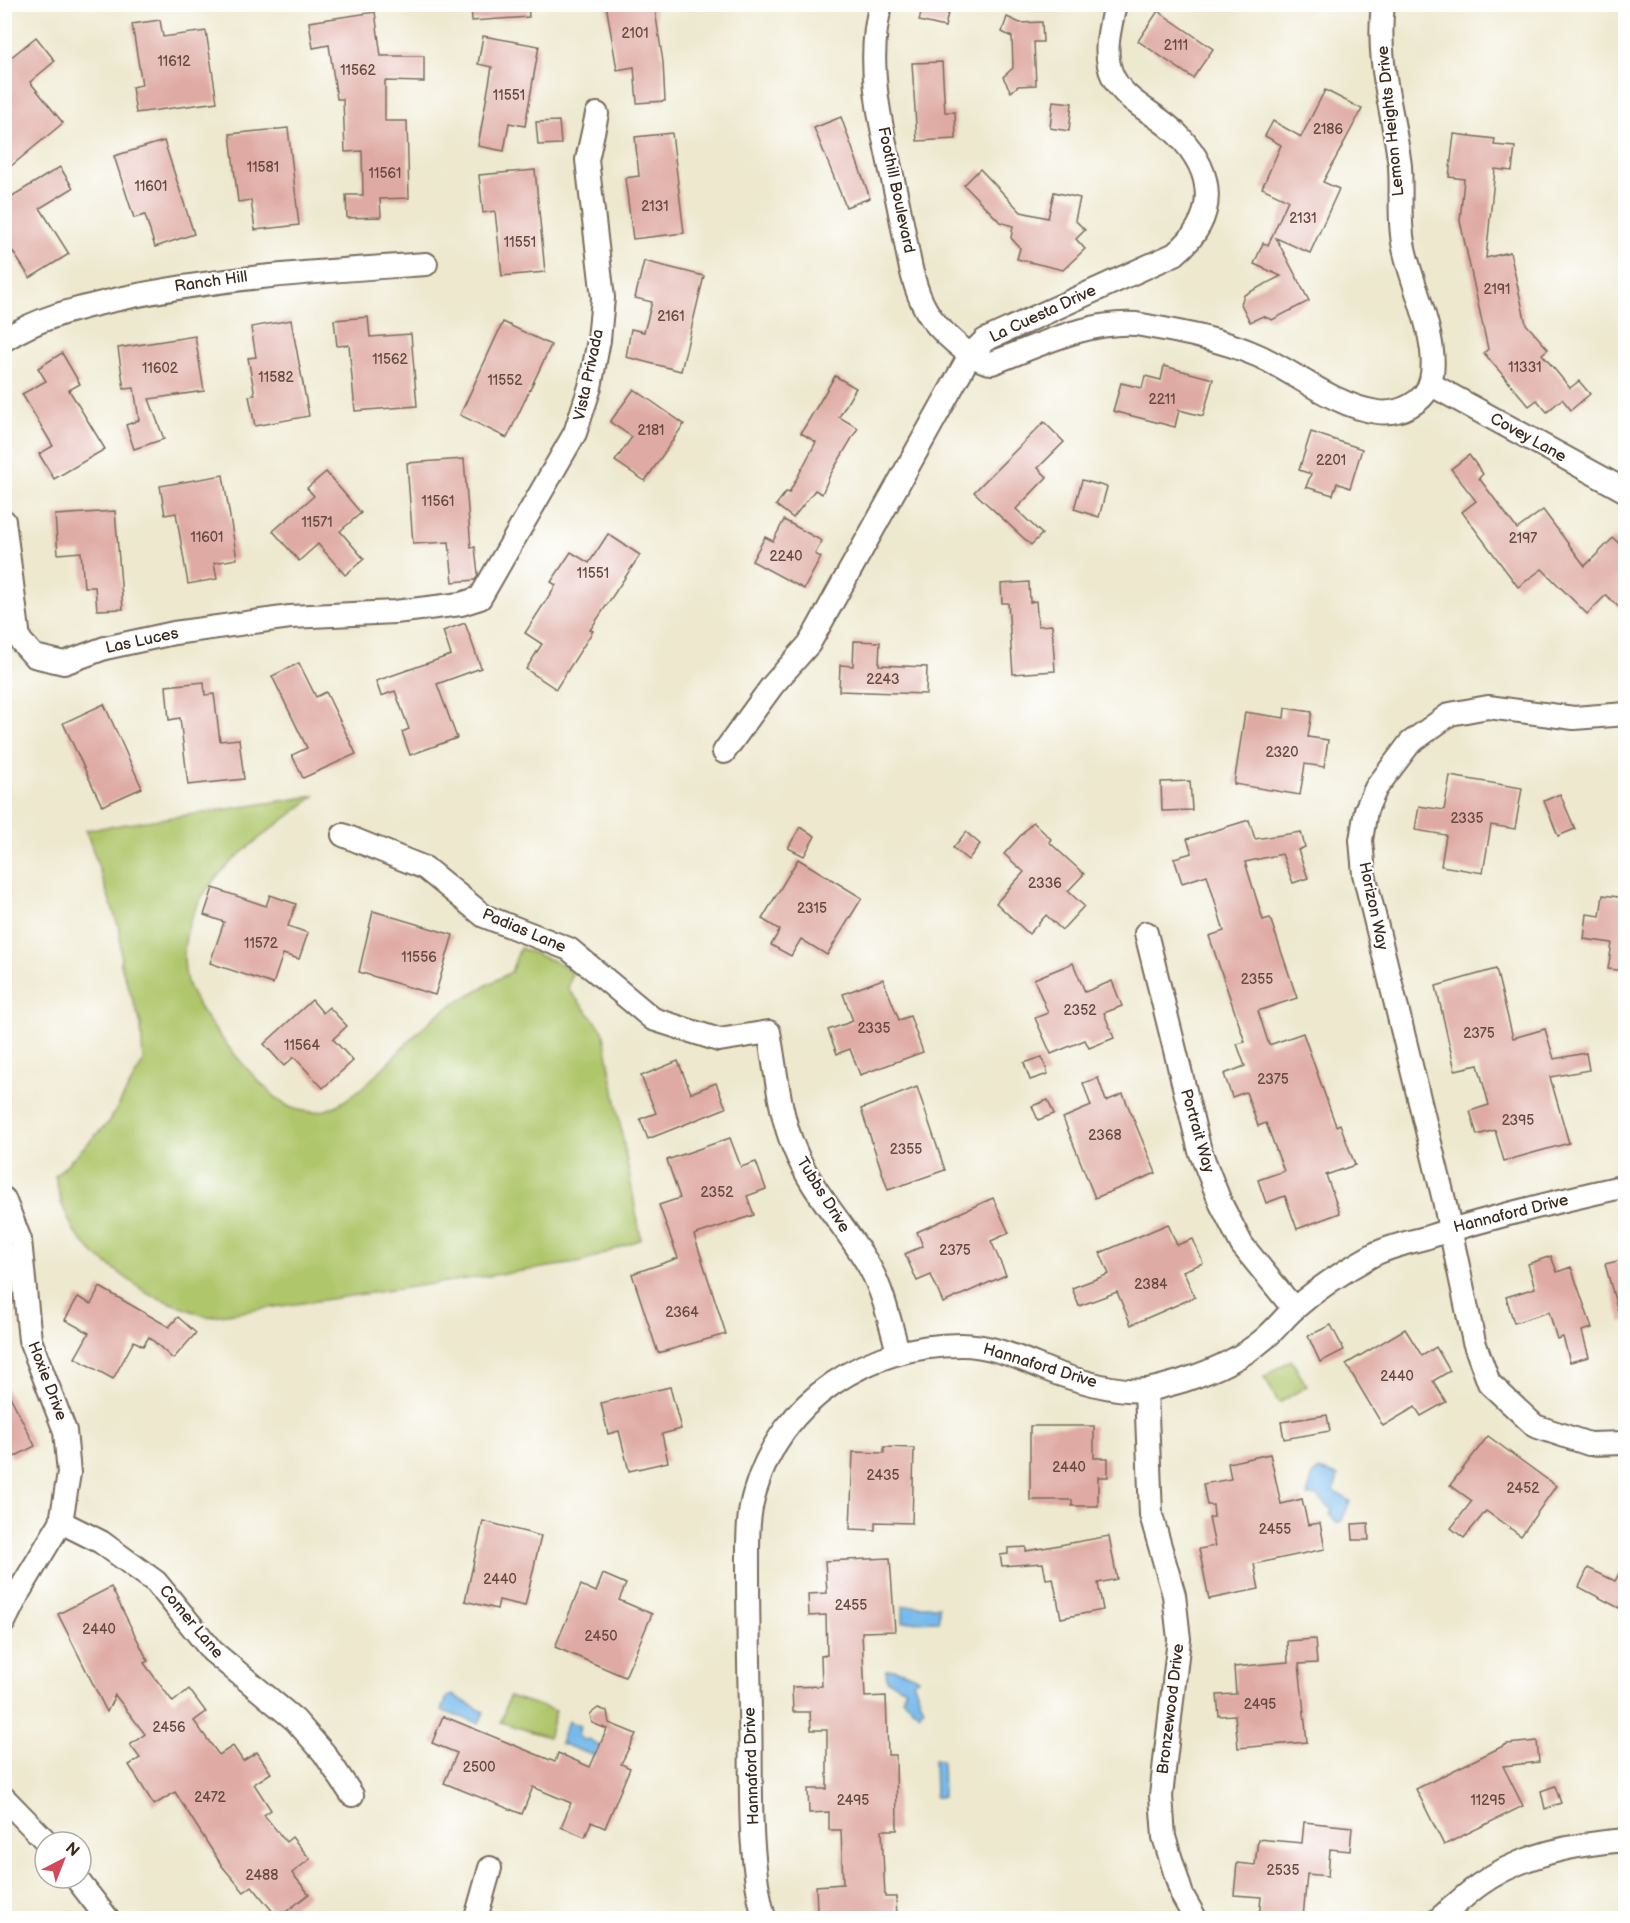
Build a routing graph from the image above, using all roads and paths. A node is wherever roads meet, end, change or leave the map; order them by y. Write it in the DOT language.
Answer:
graph roads {
  1 [pos="881,4"];
  2 [pos="1115,4"];
  3 [pos="1383,4"];
  4 [pos="597,114"];
  5 [pos="426,264"];
  6 [pos="4,340"];
  7 [pos="970,355"];
  8 [pos="1430,384"];
  9 [pos="1626,491"];
  10 [pos="4,520"];
  11 [pos="394,612"];
  12 [pos="1626,714"];
  13 [pos="724,752"];
  14 [pos="343,835"];
  15 [pos="1146,933"];
  16 [pos="769,1032"];
  17 [pos="1626,1186"];
  18 [pos="4,1199"];
  19 [pos="1451,1229"];
  20 [pos="1294,1309"];
  21 [pos="898,1351"];
  22 [pos="1146,1390"];
  23 [pos="1626,1443"];
  24 [pos="61,1522"];
  25 [pos="4,1622"];
  26 [pos="352,1795"];
  27 [pos="4,1798"];
  28 [pos="35,1830"];
  29 [pos="1626,1840"];
  30 [pos="490,1868"];
  31 [pos="85,1890"];
  32 [pos="107,1918"];
  33 [pos="476,1918"];
  34 [pos="764,1918"];
  35 [pos="1195,1918"];
  36 [pos="1440,1918"];
  1 -- 7 [label="street, Foothill Boulevard"];
  2 -- 7 [label="street, La Cuesta Drive"];
  3 -- 8 [label="street, Lemon Heights Drive"];
  4 -- 11 [label="street, Vista Privada"];
  5 -- 6 [label="street, Ranch Hill"];
  7 -- 8 [label="street"];
  7 -- 13 [label="street, La Cuesta Drive"];
  8 -- 9 [label="street, Covey Lane"];
  10 -- 11 [label="street, Las Luces"];
  12 -- 19 [label="street, Horizon Way"];
  14 -- 16 [label="street, Padias Lane"];
  15 -- 20 [label="street, Portrait Way"];
  16 -- 21 [label="street, Tubbs Drive"];
  17 -- 19 [label="street, Hannaford Drive"];
  18 -- 24 [label="street, Hoxie Drive"];
  19 -- 20 [label="street, Hannaford Drive"];
  19 -- 23 [label="street, Horizon Way"];
  20 -- 22 [label="street, Hannaford Drive"];
  21 -- 22 [label="street, Hannaford Drive"];
  21 -- 34 [label="street, Hannaford Drive"];
  22 -- 35 [label="street, Bronzewood Drive"];
  24 -- 25 [label="street, Hoxie Drive"];
  24 -- 26 [label="street, Comer Lane"];
  27 -- 28 [label="street"];
  29 -- 36 [label="street"];
  30 -- 33 [label="street"];
  31 -- 32 [label="street"];
}
